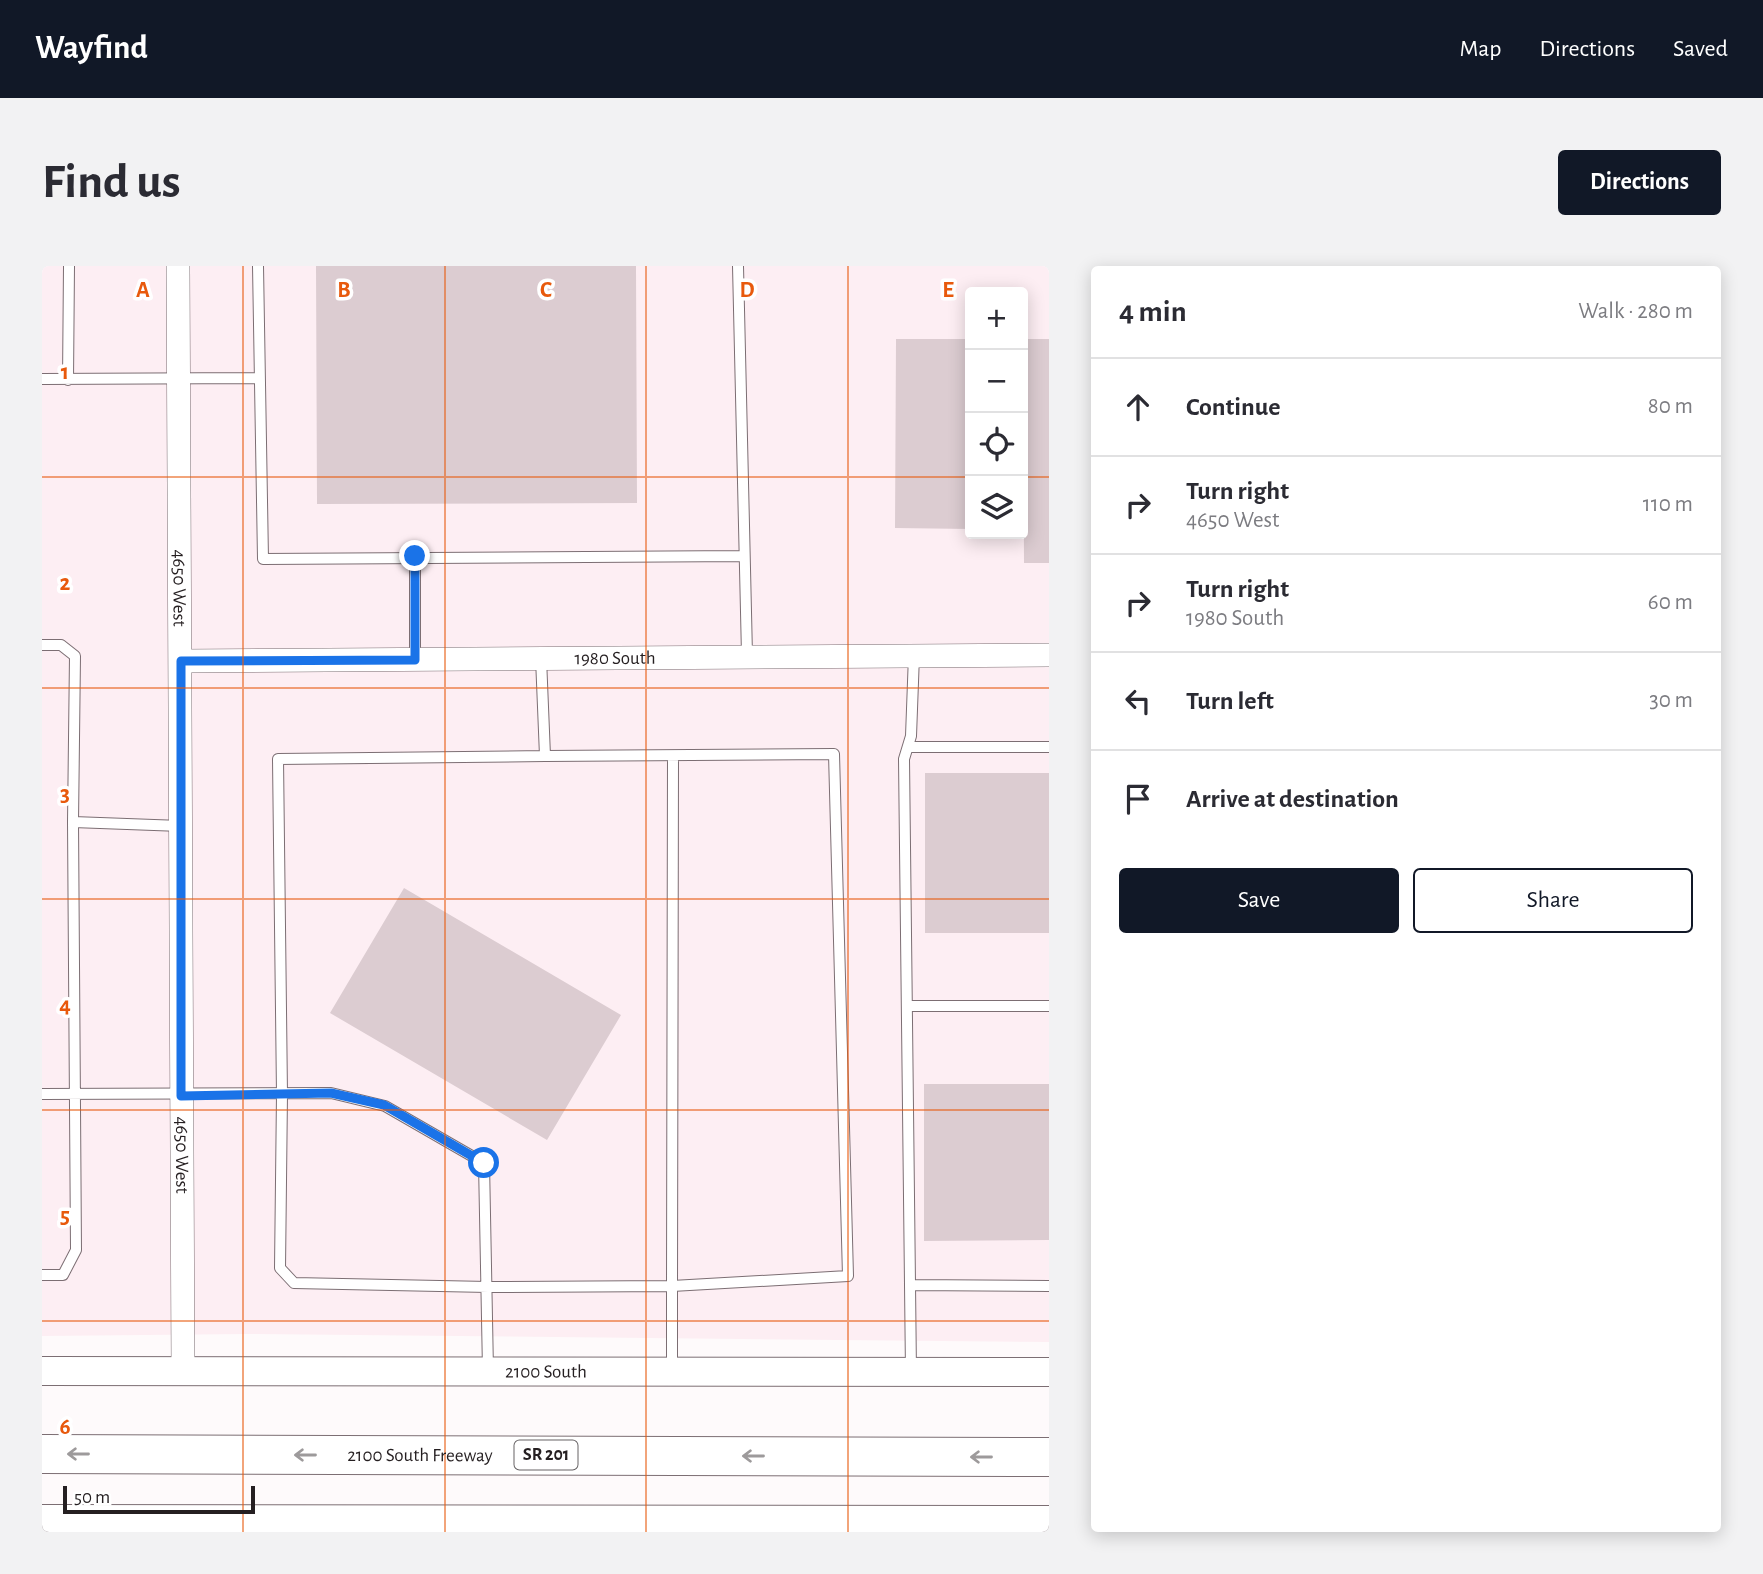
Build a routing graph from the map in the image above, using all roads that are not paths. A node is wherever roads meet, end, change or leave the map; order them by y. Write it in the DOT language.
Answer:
graph roads {
  1 [pos="69,266"];
  2 [pos="178,266"];
  3 [pos="258,266"];
  4 [pos="738,266"];
  5 [pos="258,378"];
  6 [pos="42,379"];
  7 [pos="179,379"];
  8 [pos="68,380"];
  9 [pos="415,556"];
  10 [pos="744,556"];
  11 [pos="42,645"];
  12 [pos="747,655"];
  13 [pos="914,655"];
  14 [pos="1049,655"];
  15 [pos="541,658"];
  16 [pos="415,660"];
  17 [pos="181,661"];
  18 [pos="908,747"];
  19 [pos="1049,747"];
  20 [pos="545,756"];
  21 [pos="673,756"];
  22 [pos="73,822"];
  23 [pos="181,826"];
  24 [pos="907,1006"];
  25 [pos="1049,1006"];
  26 [pos="42,1094"];
  27 [pos="75,1094"];
  28 [pos="282,1094"];
  29 [pos="181,1096"];
  30 [pos="42,1275"];
  31 [pos="910,1285"];
  32 [pos="673,1286"];
  33 [pos="1049,1286"];
  34 [pos="488,1287"];
  35 [pos="42,1371"];
  36 [pos="183,1371"];
  37 [pos="673,1371"];
  38 [pos="488,1372"];
  39 [pos="911,1372"];
  40 [pos="1049,1372"];
  41 [pos="42,1454"];
  42 [pos="1049,1457"];
  43 [pos="42,1524"];
  44 [pos="1049,1525"];
  1 -- 8 [label="lane"];
  2 -- 7 [label="street, 4650 West"];
  3 -- 5 [label="lane"];
  4 -- 10 [label="lane"];
  5 -- 7 [label="lane"];
  5 -- 9 [label="lane"];
  6 -- 8 [label="lane"];
  7 -- 8 [label="lane"];
  7 -- 17 [label="street, 4650 West"];
  9 -- 10 [label="lane"];
  9 -- 16 [label="lane"];
  10 -- 12 [label="lane"];
  11 -- 22 [label="lane"];
  12 -- 13 [label="street, 1980 South"];
  12 -- 15 [label="street, 1980 South"];
  13 -- 14 [label="street, 1980 South"];
  13 -- 18 [label="lane"];
  15 -- 16 [label="street, 1980 South"];
  15 -- 20 [label="lane"];
  16 -- 17 [label="street, 1980 South"];
  17 -- 23 [label="street, 4650 West"];
  18 -- 19 [label="lane"];
  18 -- 24 [label="lane"];
  20 -- 21 [label="lane"];
  20 -- 28 [label="lane"];
  21 -- 32 [label="lane"];
  21 -- 32 [label="lane"];
  22 -- 23 [label="lane"];
  22 -- 27 [label="lane"];
  23 -- 29 [label="street, 4650 West"];
  24 -- 25 [label="lane"];
  24 -- 31 [label="lane"];
  26 -- 27 [label="lane"];
  27 -- 29 [label="lane"];
  27 -- 30 [label="lane"];
  28 -- 29 [label="lane"];
  28 -- 34 [label="lane"];
  28 -- 34 [label="lane"];
  29 -- 36 [label="street, 4650 West"];
  31 -- 33 [label="lane"];
  31 -- 39 [label="lane"];
  32 -- 34 [label="lane"];
  32 -- 37 [label="lane"];
  34 -- 38 [label="lane"];
  35 -- 36 [label="street, 2100 South"];
  36 -- 38 [label="street, 2100 South"];
  37 -- 38 [label="street, 2100 South"];
  37 -- 39 [label="street, 2100 South"];
  39 -- 40 [label="street, 2100 South"];
  42 -- 41 [label="highway, 2100 South Freeway / SR 201, one-way"];
  43 -- 44 [label="highway"];
}
